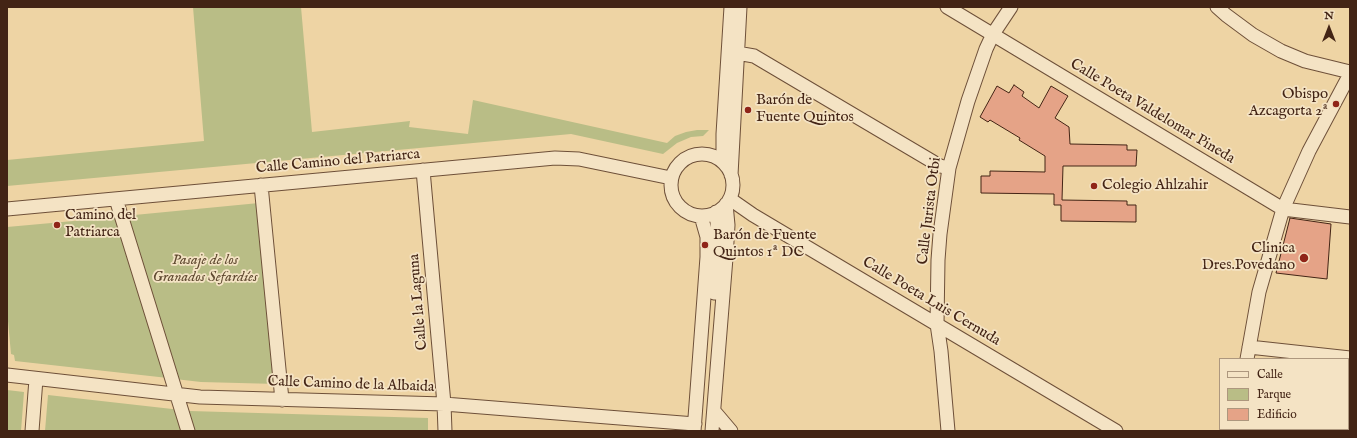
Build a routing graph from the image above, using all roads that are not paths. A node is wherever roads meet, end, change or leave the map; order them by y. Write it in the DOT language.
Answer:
graph roads {
  1 [pos="731,7"];
  2 [pos="740,7"];
  3 [pos="947,7"];
  4 [pos="1011,7"];
  5 [pos="1226,10"];
  6 [pos="993,34"];
  7 [pos="737,53"];
  8 [pos="1350,73"];
  9 [pos="723,134"];
  10 [pos="706,154"];
  11 [pos="723,162"];
  12 [pos="949,168"];
  13 [pos="423,170"];
  14 [pos="731,175"];
  15 [pos="671,178"];
  16 [pos="261,185"];
  17 [pos="116,199"];
  18 [pos="728,201"];
  19 [pos="7,209"];
  20 [pos="1283,209"];
  21 [pos="716,212"];
  22 [pos="753,215"];
  23 [pos="701,216"];
  24 [pos="1350,216"];
  25 [pos="728,225"];
  26 [pos="937,324"];
  27 [pos="1248,353"];
  28 [pos="1350,358"];
  29 [pos="7,376"];
  30 [pos="36,379"];
  31 [pos="176,394"];
  32 [pos="282,400"];
  33 [pos="444,404"];
  34 [pos="714,411"];
  35 [pos="698,429"];
  36 [pos="32,431"];
  37 [pos="188,431"];
  38 [pos="446,431"];
  39 [pos="712,431"];
  40 [pos="731,431"];
  41 [pos="948,431"];
  42 [pos="1116,431"];
  1 -- 9 [label="street"];
  2 -- 7 [label="street"];
  3 -- 6 [label="street, Calle Poeta Valdelomar Pineda"];
  4 -- 6 [label="street, Calle Jurista Otbi"];
  5 -- 8 [label="street"];
  6 -- 12 [label="street, Calle Jurista Otbi"];
  6 -- 20 [label="street, Calle Poeta Valdelomar Pineda"];
  7 -- 12 [label="street"];
  7 -- 14 [label="street"];
  8 -- 20 [label="street"];
  9 -- 10 [label="street"];
  9 -- 11 [label="street"];
  10 -- 11 [label="street"];
  10 -- 15 [label="street"];
  11 -- 14 [label="street"];
  12 -- 26 [label="street, Calle Jurista Otbi"];
  13 -- 15 [label="street, Calle Camino del Patriarca"];
  13 -- 16 [label="street, Calle Camino del Patriarca"];
  13 -- 33 [label="street, Calle la Laguna"];
  14 -- 18 [label="street"];
  15 -- 23 [label="street"];
  16 -- 17 [label="street, Calle Camino del Patriarca"];
  16 -- 32 [label="street"];
  17 -- 19 [label="street, Calle Camino del Patriarca"];
  17 -- 31 [label="street"];
  18 -- 21 [label="street"];
  18 -- 22 [label="street, Calle Poeta Luis Cernuda"];
  18 -- 25 [label="street"];
  20 -- 24 [label="street, Calle Poeta Valdelomar Pineda"];
  20 -- 27 [label="street"];
  21 -- 23 [label="street"];
  21 -- 35 [label="street"];
  22 -- 25 [label="street"];
  22 -- 26 [label="street, Calle Poeta Luis Cernuda"];
  23 -- 35 [label="street"];
  25 -- 34 [label="street"];
  26 -- 41 [label="street, Calle Jurista Otbi"];
  26 -- 42 [label="street, Calle Poeta Luis Cernuda"];
  27 -- 28 [label="street"];
  29 -- 30 [label="street, Calle Camino de la Albaida"];
  30 -- 31 [label="street, Calle Camino de la Albaida"];
  30 -- 36 [label="street"];
  31 -- 32 [label="street, Calle Camino de la Albaida"];
  31 -- 37 [label="street"];
  32 -- 33 [label="street, Calle Camino de la Albaida"];
  33 -- 35 [label="street, Calle Camino de la Albaida"];
  33 -- 38 [label="street, Calle la Laguna"];
  34 -- 39 [label="street"];
  34 -- 40 [label="street"];
}
